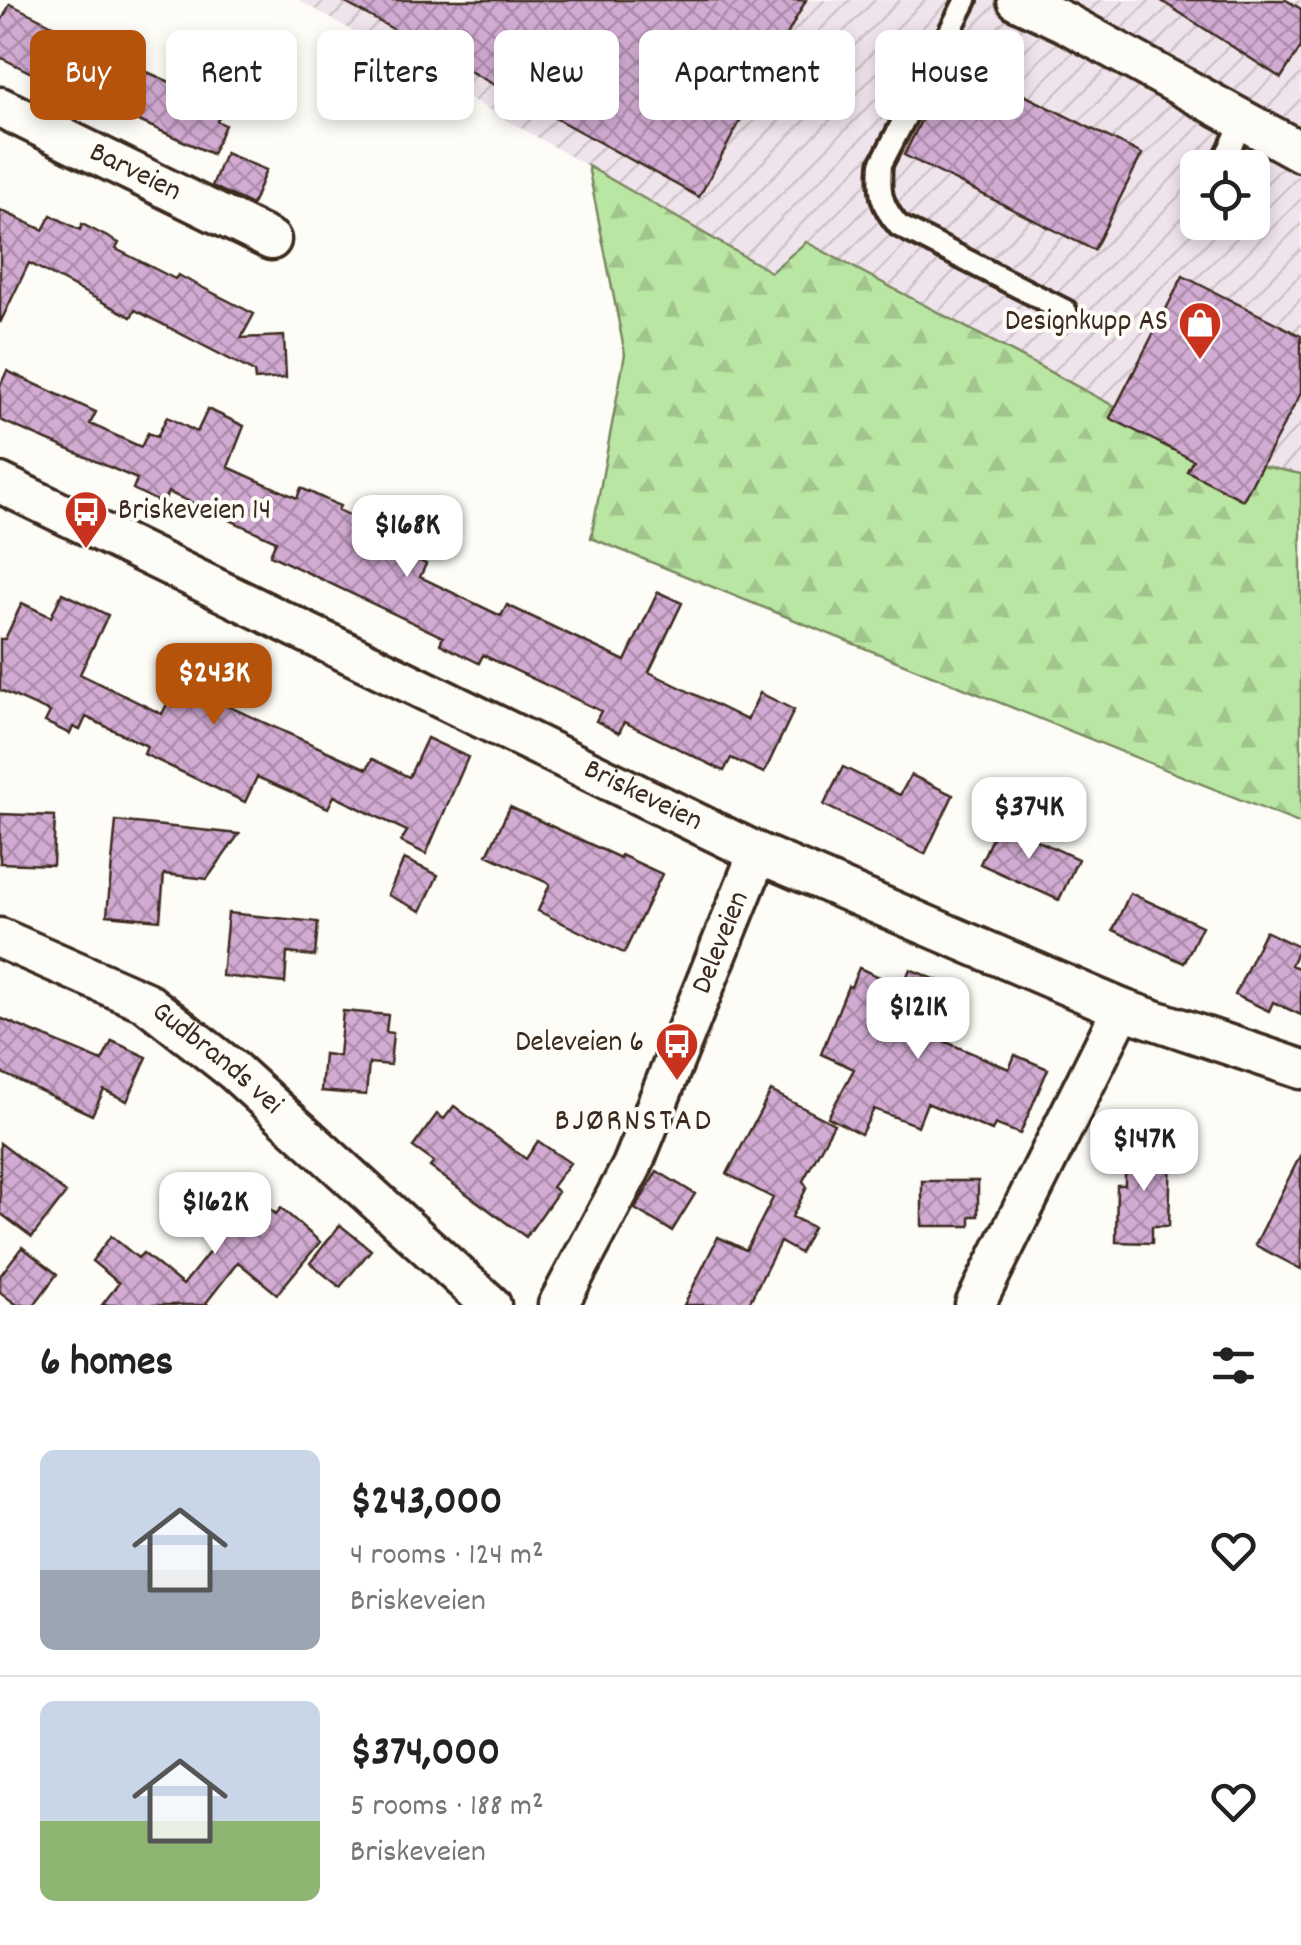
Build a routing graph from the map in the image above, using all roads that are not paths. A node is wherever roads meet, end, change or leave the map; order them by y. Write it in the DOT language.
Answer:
graph roads {
  1 [pos="966,0"];
  2 [pos="1017,0"];
  3 [pos="1070,11"];
  4 [pos="0,107"];
  5 [pos="1243,121"];
  6 [pos="1229,150"];
  7 [pos="1301,152"];
  8 [pos="271,240"];
  9 [pos="1066,311"];
  10 [pos="0,483"];
  11 [pos="758,853"];
  12 [pos="0,938"];
  13 [pos="1122,1008"];
  14 [pos="1301,1069"];
  15 [pos="491,1305"];
  16 [pos="558,1305"];
  17 [pos="975,1305"];
  1 -- 9 [label="lane"];
  2 -- 3 [label="street"];
  3 -- 5 [label="street"];
  4 -- 8 [label="street, Barveien"];
  5 -- 6 [label="lane"];
  5 -- 7 [label="street"];
  10 -- 11 [label="street, Briskeveien"];
  11 -- 13 [label="street, Briskeveien"];
  11 -- 16 [label="street, Deleveien"];
  12 -- 15 [label="street, Gudbrands vei"];
  13 -- 14 [label="street, Briskeveien"];
  13 -- 17 [label="street"];
}
